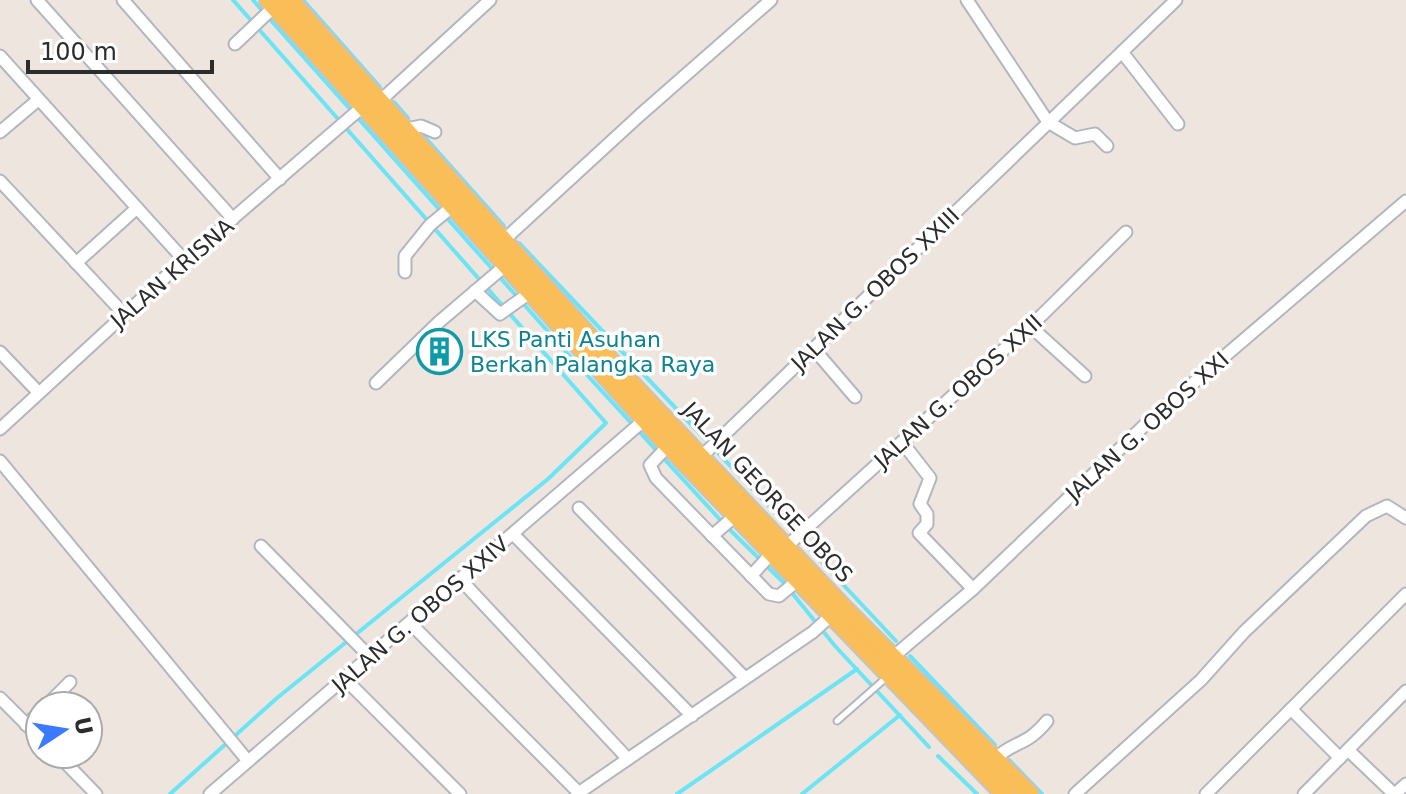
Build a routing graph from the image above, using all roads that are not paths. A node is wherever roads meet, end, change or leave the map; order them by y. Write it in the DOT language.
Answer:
graph roads {
  1 [pos="37,0"];
  2 [pos="123,0"];
  3 [pos="490,0"];
  4 [pos="771,0"];
  5 [pos="967,0"];
  6 [pos="1172,2"];
  7 [pos="273,7"];
  8 [pos="235,44"];
  9 [pos="1122,52"];
  10 [pos="0,56"];
  11 [pos="38,100"];
  12 [pos="371,102"];
  13 [pos="1048,122"];
  14 [pos="1178,124"];
  15 [pos="407,129"];
  16 [pos="0,132"];
  17 [pos="435,132"];
  18 [pos="1107,146"];
  19 [pos="280,179"];
  20 [pos="0,181"];
  21 [pos="1406,201"];
  22 [pos="137,208"];
  23 [pos="447,211"];
  24 [pos="233,219"];
  25 [pos="1126,232"];
  26 [pos="505,239"];
  27 [pos="184,260"];
  28 [pos="76,263"];
  29 [pos="500,271"];
  30 [pos="405,272"];
  31 [pos="475,291"];
  32 [pos="523,298"];
  33 [pos="124,314"];
  34 [pos="1030,326"];
  35 [pos="813,348"];
  36 [pos="0,352"];
  37 [pos="1085,376"];
  38 [pos="376,383"];
  39 [pos="39,393"];
  40 [pos="855,397"];
  41 [pos="647,417"];
  42 [pos="0,429"];
  43 [pos="902,442"];
  44 [pos="663,450"];
  45 [pos="702,456"];
  46 [pos="0,461"];
  47 [pos="579,508"];
  48 [pos="1406,518"];
  49 [pos="728,521"];
  50 [pos="513,534"];
  51 [pos="712,536"];
  52 [pos="261,546"];
  53 [pos="767,560"];
  54 [pos="461,580"];
  55 [pos="792,587"];
  56 [pos="973,589"];
  57 [pos="1406,594"];
  58 [pos="832,615"];
  59 [pos="410,623"];
  60 [pos="894,656"];
  61 [pos="370,657"];
  62 [pos="344,678"];
  63 [pos="745,678"];
  64 [pos="883,681"];
  65 [pos="70,682"];
  66 [pos="62,690"];
  67 [pos="1406,691"];
  68 [pos="0,698"];
  69 [pos="1291,709"];
  70 [pos="692,716"];
  71 [pos="837,721"];
  72 [pos="1047,721"];
  73 [pos="24,723"];
  74 [pos="1344,754"];
  75 [pos="628,759"];
  76 [pos="995,759"];
  77 [pos="248,761"];
  78 [pos="73,770"];
  79 [pos="1406,784"];
  80 [pos="578,793"];
  81 [pos="96,794"];
  82 [pos="210,794"];
  83 [pos="460,794"];
  84 [pos="1005,794"];
  85 [pos="1029,794"];
  86 [pos="1075,794"];
  87 [pos="1206,794"];
  88 [pos="1304,794"];
  89 [pos="1394,794"];
  1 -- 24 [label="street"];
  2 -- 19 [label="street"];
  3 -- 12 [label="street, JALAN KRISNA"];
  4 -- 26 [label="street"];
  5 -- 13 [label="street"];
  6 -- 9 [label="street, JALAN G. OBOS XXIII"];
  7 -- 8 [label="street"];
  7 -- 12 [label="main road, JALAN GEORGE OBOS"];
  9 -- 13 [label="street, JALAN G. OBOS XXIII"];
  9 -- 14 [label="street"];
  10 -- 11 [label="street"];
  11 -- 16 [label="street"];
  11 -- 22 [label="street"];
  12 -- 15 [label="main road, JALAN GEORGE OBOS"];
  12 -- 19 [label="street, JALAN KRISNA"];
  12 -- 23 [label="main road, JALAN GEORGE OBOS"];
  13 -- 18 [label="street"];
  13 -- 35 [label="street, JALAN G. OBOS XXIII"];
  15 -- 17 [label="street"];
  15 -- 26 [label="main road, JALAN GEORGE OBOS"];
  19 -- 24 [label="street, JALAN KRISNA"];
  20 -- 28 [label="street"];
  21 -- 56 [label="street, JALAN G. OBOS XXI"];
  22 -- 27 [label="street"];
  22 -- 28 [label="street"];
  23 -- 29 [label="main road, JALAN GEORGE OBOS"];
  23 -- 30 [label="street"];
  24 -- 27 [label="street, JALAN KRISNA"];
  25 -- 34 [label="street, JALAN G. OBOS XXII"];
  26 -- 41 [label="main road, JALAN GEORGE OBOS"];
  27 -- 33 [label="street, JALAN KRISNA"];
  28 -- 33 [label="street"];
  29 -- 31 [label="street"];
  29 -- 32 [label="main road, JALAN GEORGE OBOS"];
  31 -- 32 [label="street"];
  31 -- 38 [label="street"];
  32 -- 41 [label="main road, JALAN GEORGE OBOS"];
  33 -- 39 [label="street, JALAN KRISNA"];
  34 -- 37 [label="street"];
  34 -- 43 [label="street, JALAN G. OBOS XXII"];
  35 -- 40 [label="street"];
  35 -- 45 [label="street, JALAN G. OBOS XXIII"];
  36 -- 39 [label="street"];
  39 -- 42 [label="street, JALAN KRISNA"];
  41 -- 44 [label="main road, JALAN GEORGE OBOS"];
  41 -- 45 [label="main road, JALAN GEORGE OBOS"];
  41 -- 50 [label="street, JALAN G. OBOS XXIV"];
  43 -- 53 [label="street, JALAN G. OBOS XXII"];
  43 -- 56 [label="street"];
  44 -- 49 [label="main road, JALAN GEORGE OBOS"];
  44 -- 51 [label="street"];
  45 -- 53 [label="main road, JALAN GEORGE OBOS"];
  46 -- 77 [label="street"];
  47 -- 63 [label="street"];
  48 -- 86 [label="street"];
  49 -- 51 [label="street"];
  49 -- 53 [label="main road, JALAN GEORGE OBOS"];
  50 -- 54 [label="street, JALAN G. OBOS XXIV"];
  50 -- 70 [label="street"];
  51 -- 53 [label="street"];
  52 -- 61 [label="street"];
  53 -- 55 [label="main road, JALAN GEORGE OBOS"];
  53 -- 55 [label="street"];
  53 -- 58 [label="main road, JALAN GEORGE OBOS"];
  54 -- 59 [label="street, JALAN G. OBOS XXIV"];
  54 -- 75 [label="street"];
  55 -- 58 [label="main road, JALAN GEORGE OBOS"];
  56 -- 60 [label="street, JALAN G. OBOS XXI"];
  57 -- 69 [label="street"];
  58 -- 60 [label="main road, JALAN GEORGE OBOS"];
  58 -- 63 [label="street"];
  58 -- 64 [label="main road, JALAN GEORGE OBOS"];
  59 -- 61 [label="street, JALAN G. OBOS XXIV"];
  59 -- 80 [label="street"];
  60 -- 76 [label="main road, JALAN GEORGE OBOS"];
  61 -- 62 [label="street, JALAN G. OBOS XXIV"];
  62 -- 77 [label="street, JALAN G. OBOS XXIV"];
  62 -- 83 [label="street"];
  63 -- 70 [label="street"];
  64 -- 71 [label="lane"];
  64 -- 84 [label="main road, JALAN GEORGE OBOS"];
  65 -- 66 [label="street"];
  67 -- 74 [label="street"];
  68 -- 73 [label="street"];
  69 -- 74 [label="street"];
  69 -- 87 [label="street"];
  70 -- 75 [label="street"];
  72 -- 76 [label="street"];
  74 -- 88 [label="street"];
  74 -- 89 [label="street"];
  75 -- 80 [label="street"];
  76 -- 85 [label="main road, JALAN GEORGE OBOS"];
  77 -- 82 [label="street, JALAN G. OBOS XXIV"];
  78 -- 81 [label="street"];
  79 -- 89 [label="street"];
}
